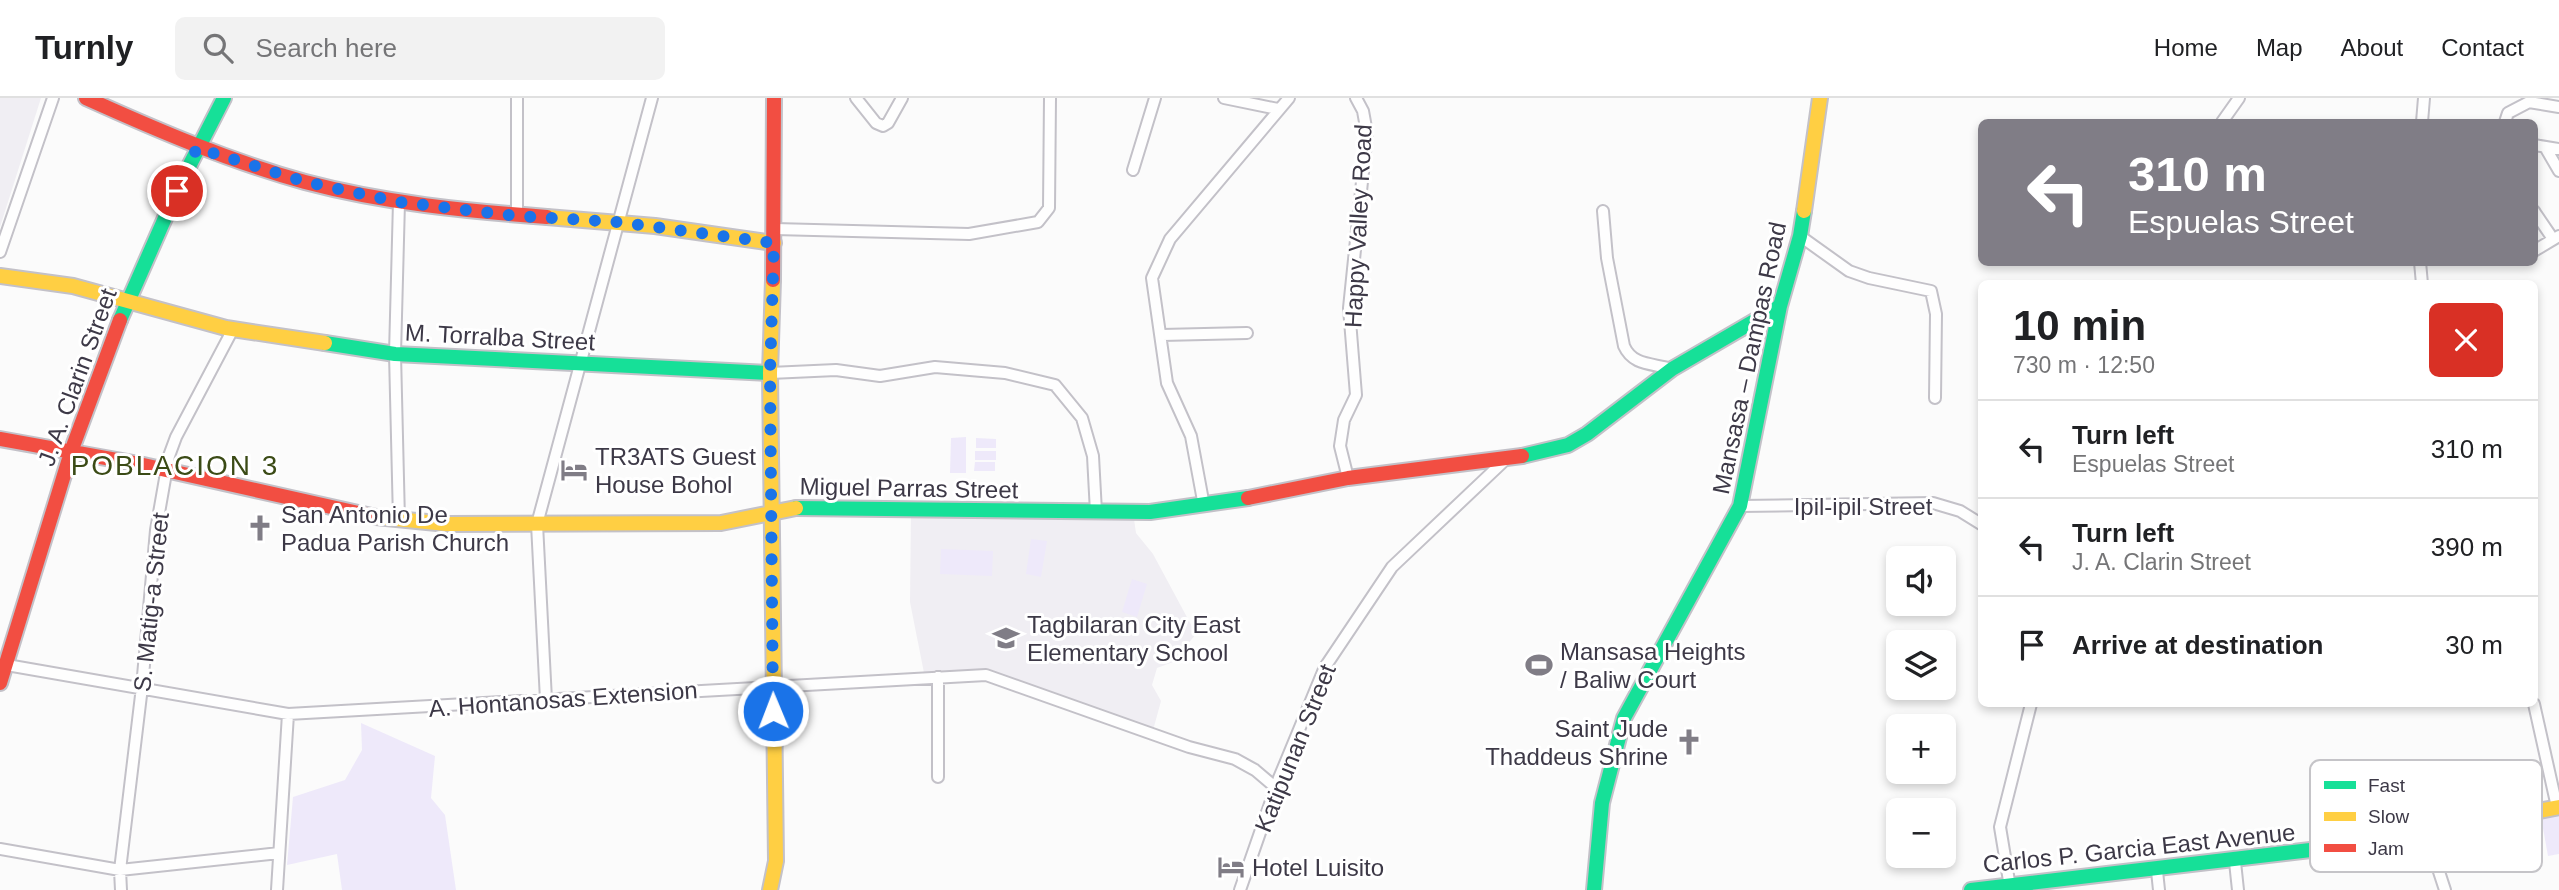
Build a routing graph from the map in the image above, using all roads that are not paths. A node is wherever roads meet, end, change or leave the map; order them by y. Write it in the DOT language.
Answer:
graph roads {
  1 [pos="53,98"];
  2 [pos="86,98"];
  3 [pos="223,98"];
  4 [pos="517,98"];
  5 [pos="652,98"];
  6 [pos="774,98"];
  7 [pos="856,98"];
  8 [pos="902,98"];
  9 [pos="1050,98"];
  10 [pos="1155,98"];
  11 [pos="1224,98"];
  12 [pos="1289,98"];
  13 [pos="1356,98"];
  14 [pos="1820,98"];
  15 [pos="2239,98"];
  16 [pos="2424,98"];
  17 [pos="2559,107"];
  18 [pos="1278,109"];
  19 [pos="2224,119"];
  20 [pos="2423,119"];
  21 [pos="2506,119"];
  22 [pos="2540,146"];
  23 [pos="197,148"];
  24 [pos="2559,149"];
  25 [pos="1133,170"];
  26 [pos="2559,171"];
  27 [pos="399,202"];
  28 [pos="1603,211"];
  29 [pos="517,216"];
  30 [pos="2538,216"];
  31 [pos="618,222"];
  32 [pos="775,236"];
  33 [pos="1800,236"];
  34 [pos="2556,237"];
  35 [pos="2538,248"];
  36 [pos="0,252"];
  37 [pos="0,276"];
  38 [pos="127,301"];
  39 [pos="1780,306"];
  40 [pos="233,329"];
  41 [pos="1247,332"];
  42 [pos="1162,335"];
  43 [pos="395,354"];
  44 [pos="580,364"];
  45 [pos="1672,369"];
  46 [pos="770,373"];
  47 [pos="1935,398"];
  48 [pos="0,439"];
  49 [pos="72,452"];
  50 [pos="1506,460"];
  51 [pos="166,471"];
  52 [pos="1349,478"];
  53 [pos="1204,506"];
  54 [pos="1740,506"];
  55 [pos="1096,512"];
  56 [pos="772,514"];
  57 [pos="399,520"];
  58 [pos="1978,522"];
  59 [pos="537,524"];
  60 [pos="3,665"];
  61 [pos="938,677"];
  62 [pos="0,683"];
  63 [pos="772,685"];
  64 [pos="142,687"];
  65 [pos="546,700"];
  66 [pos="2030,707"];
  67 [pos="2535,707"];
  68 [pos="288,714"];
  69 [pos="938,777"];
  70 [pos="1275,787"];
  71 [pos="2558,807"];
  72 [pos="0,849"];
  73 [pos="2310,851"];
  74 [pos="279,853"];
  75 [pos="2235,862"];
  76 [pos="120,870"];
  77 [pos="2157,871"];
  78 [pos="2439,872"];
  79 [pos="2015,887"];
  80 [pos="121,890"];
  81 [pos="277,890"];
  82 [pos="770,890"];
  83 [pos="1240,890"];
  84 [pos="1594,890"];
  85 [pos="1971,890"];
  86 [pos="2159,890"];
  87 [pos="2238,890"];
  88 [pos="2445,890"];
  1 -- 36 [label="street"];
  2 -- 23 [label="street"];
  3 -- 23 [label="street, J. A. Clarin Street"];
  4 -- 29 [label="street"];
  5 -- 31 [label="street"];
  6 -- 32 [label="street"];
  7 -- 8 [label="street"];
  9 -- 32 [label="street"];
  10 -- 25 [label="street"];
  11 -- 18 [label="street"];
  12 -- 18 [label="street"];
  13 -- 52 [label="street, Happy Valley Road"];
  14 -- 33 [label="street, Mansasa – Dampas Road"];
  15 -- 19 [label="street"];
  16 -- 20 [label="street"];
  17 -- 21 [label="street"];
  18 -- 42 [label="street"];
  22 -- 24 [label="street"];
  22 -- 26 [label="street"];
  23 -- 27 [label="street"];
  23 -- 38 [label="street, J. A. Clarin Street"];
  27 -- 29 [label="street"];
  27 -- 43 [label="street"];
  28 -- 45 [label="street"];
  29 -- 31 [label="street"];
  30 -- 34 [label="street"];
  31 -- 32 [label="street"];
  31 -- 44 [label="street"];
  32 -- 46 [label="street"];
  33 -- 39 [label="street, Mansasa – Dampas Road"];
  33 -- 47 [label="street"];
  34 -- 35 [label="street"];
  37 -- 38 [label="street, M. Torralba Street"];
  38 -- 40 [label="street, M. Torralba Street"];
  38 -- 49 [label="street, J. A. Clarin Street"];
  39 -- 45 [label="street, Miguel Parras Street"];
  39 -- 54 [label="street, Mansasa – Dampas Road"];
  40 -- 43 [label="street, M. Torralba Street"];
  40 -- 51 [label="street, S. Matig-a Street"];
  41 -- 42 [label="street"];
  42 -- 53 [label="street"];
  43 -- 44 [label="street, M. Torralba Street"];
  43 -- 57 [label="street"];
  44 -- 46 [label="street, M. Torralba Street"];
  44 -- 59 [label="street"];
  45 -- 50 [label="street, Miguel Parras Street"];
  46 -- 55 [label="street, M. Torralba Street"];
  46 -- 56 [label="street"];
  48 -- 49 [label="street, Miguel Parras Street"];
  49 -- 51 [label="street, Miguel Parras Street"];
  49 -- 60 [label="street, J. A. Clarin Street"];
  50 -- 52 [label="street, Miguel Parras Street"];
  50 -- 70 [label="street, Katipunan Street"];
  51 -- 57 [label="street, Miguel Parras Street"];
  51 -- 64 [label="street, S. Matig-a Street"];
  52 -- 53 [label="street, Miguel Parras Street"];
  53 -- 55 [label="street, Miguel Parras Street"];
  54 -- 58 [label="street, Ipil-ipil Street"];
  54 -- 84 [label="street, Mansasa – Dampas Road"];
  55 -- 56 [label="street, Miguel Parras Street"];
  56 -- 59 [label="street, Miguel Parras Street"];
  56 -- 63 [label="street"];
  57 -- 59 [label="street, Miguel Parras Street"];
  59 -- 65 [label="street"];
  60 -- 62 [label="street, J. A. Clarin Street"];
  60 -- 64 [label="street, A. Hontanosas Extension"];
  61 -- 63 [label="street, A. Hontanosas Extension"];
  61 -- 69 [label="street"];
  61 -- 70 [label="street, A. Hontanosas Extension"];
  63 -- 65 [label="street, A. Hontanosas Extension"];
  63 -- 82 [label="street"];
  64 -- 68 [label="street, A. Hontanosas Extension"];
  64 -- 76 [label="street, S. Matig-a Street"];
  65 -- 68 [label="street, A. Hontanosas Extension"];
  66 -- 79 [label="street"];
  67 -- 71 [label="street"];
  68 -- 74 [label="street"];
  70 -- 83 [label="street, Katipunan Street"];
  72 -- 76 [label="street"];
  73 -- 75 [label="street, Carlos P. Garcia East Avenue"];
  74 -- 76 [label="street"];
  74 -- 81 [label="street"];
  75 -- 77 [label="street, Carlos P. Garcia East Avenue"];
  75 -- 87 [label="street"];
  76 -- 80 [label="street, S. Matig-a Street"];
  77 -- 79 [label="street, Carlos P. Garcia East Avenue"];
  77 -- 86 [label="street"];
  78 -- 88 [label="street"];
  79 -- 85 [label="street, Carlos P. Garcia East Avenue"];
}
